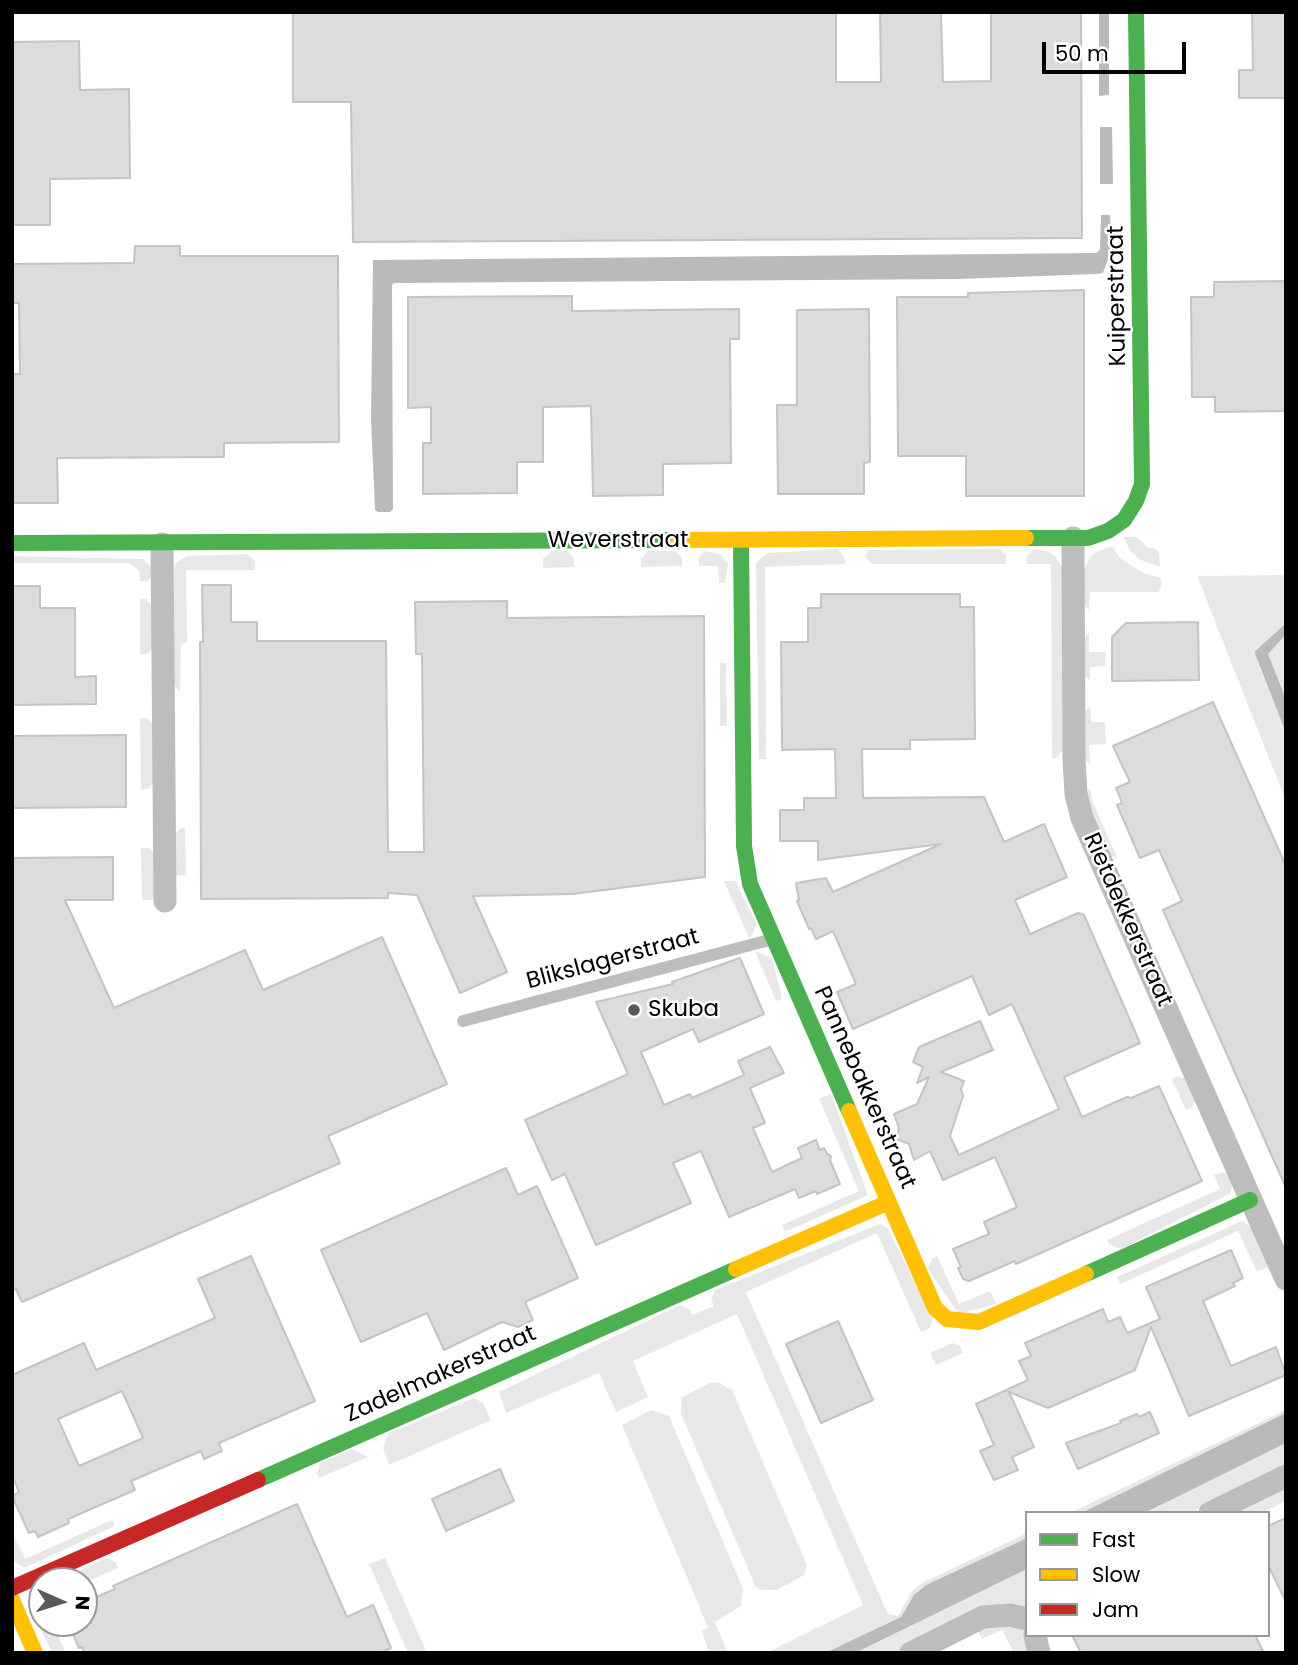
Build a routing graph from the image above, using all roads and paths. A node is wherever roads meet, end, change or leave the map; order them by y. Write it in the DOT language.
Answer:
graph roads {
  1 [pos="1136,12"];
  2 [pos="1073,538"];
  3 [pos="741,540"];
  4 [pos="12,544"];
  5 [pos="162,544"];
  6 [pos="165,901"];
  7 [pos="774,939"];
  8 [pos="463,1021"];
  9 [pos="1250,1200"];
  10 [pos="889,1202"];
  11 [pos="1286,1279"];
  12 [pos="1286,1476"];
  13 [pos="1214,1511"];
  14 [pos="12,1588"];
  15 [pos="13,1604"];
  16 [pos="1025,1619"];
  17 [pos="35,1653"];
  18 [pos="911,1653"];
  1 -- 2 [label="street, Kuiperstraat"];
  2 -- 3 [label="street, Weverstraat"];
  2 -- 9 [label="street, Rietdekkerstraat"];
  3 -- 5 [label="street, Weverstraat"];
  3 -- 7 [label="street, Pannebakkerstraat"];
  4 -- 5 [label="street, Weverstraat"];
  5 -- 6 [label="street"];
  7 -- 8 [label="lane, Blikslagerstraat"];
  7 -- 10 [label="street, Pannebakkerstraat"];
  9 -- 10 [label="street, Pannebakkerstraat"];
  9 -- 11 [label="street, Rietdekkerstraat"];
  10 -- 14 [label="street, Zadelmakerstraat"];
  12 -- 13 [label="street"];
  15 -- 17 [label="street"];
  16 -- 18 [label="street"];
}
